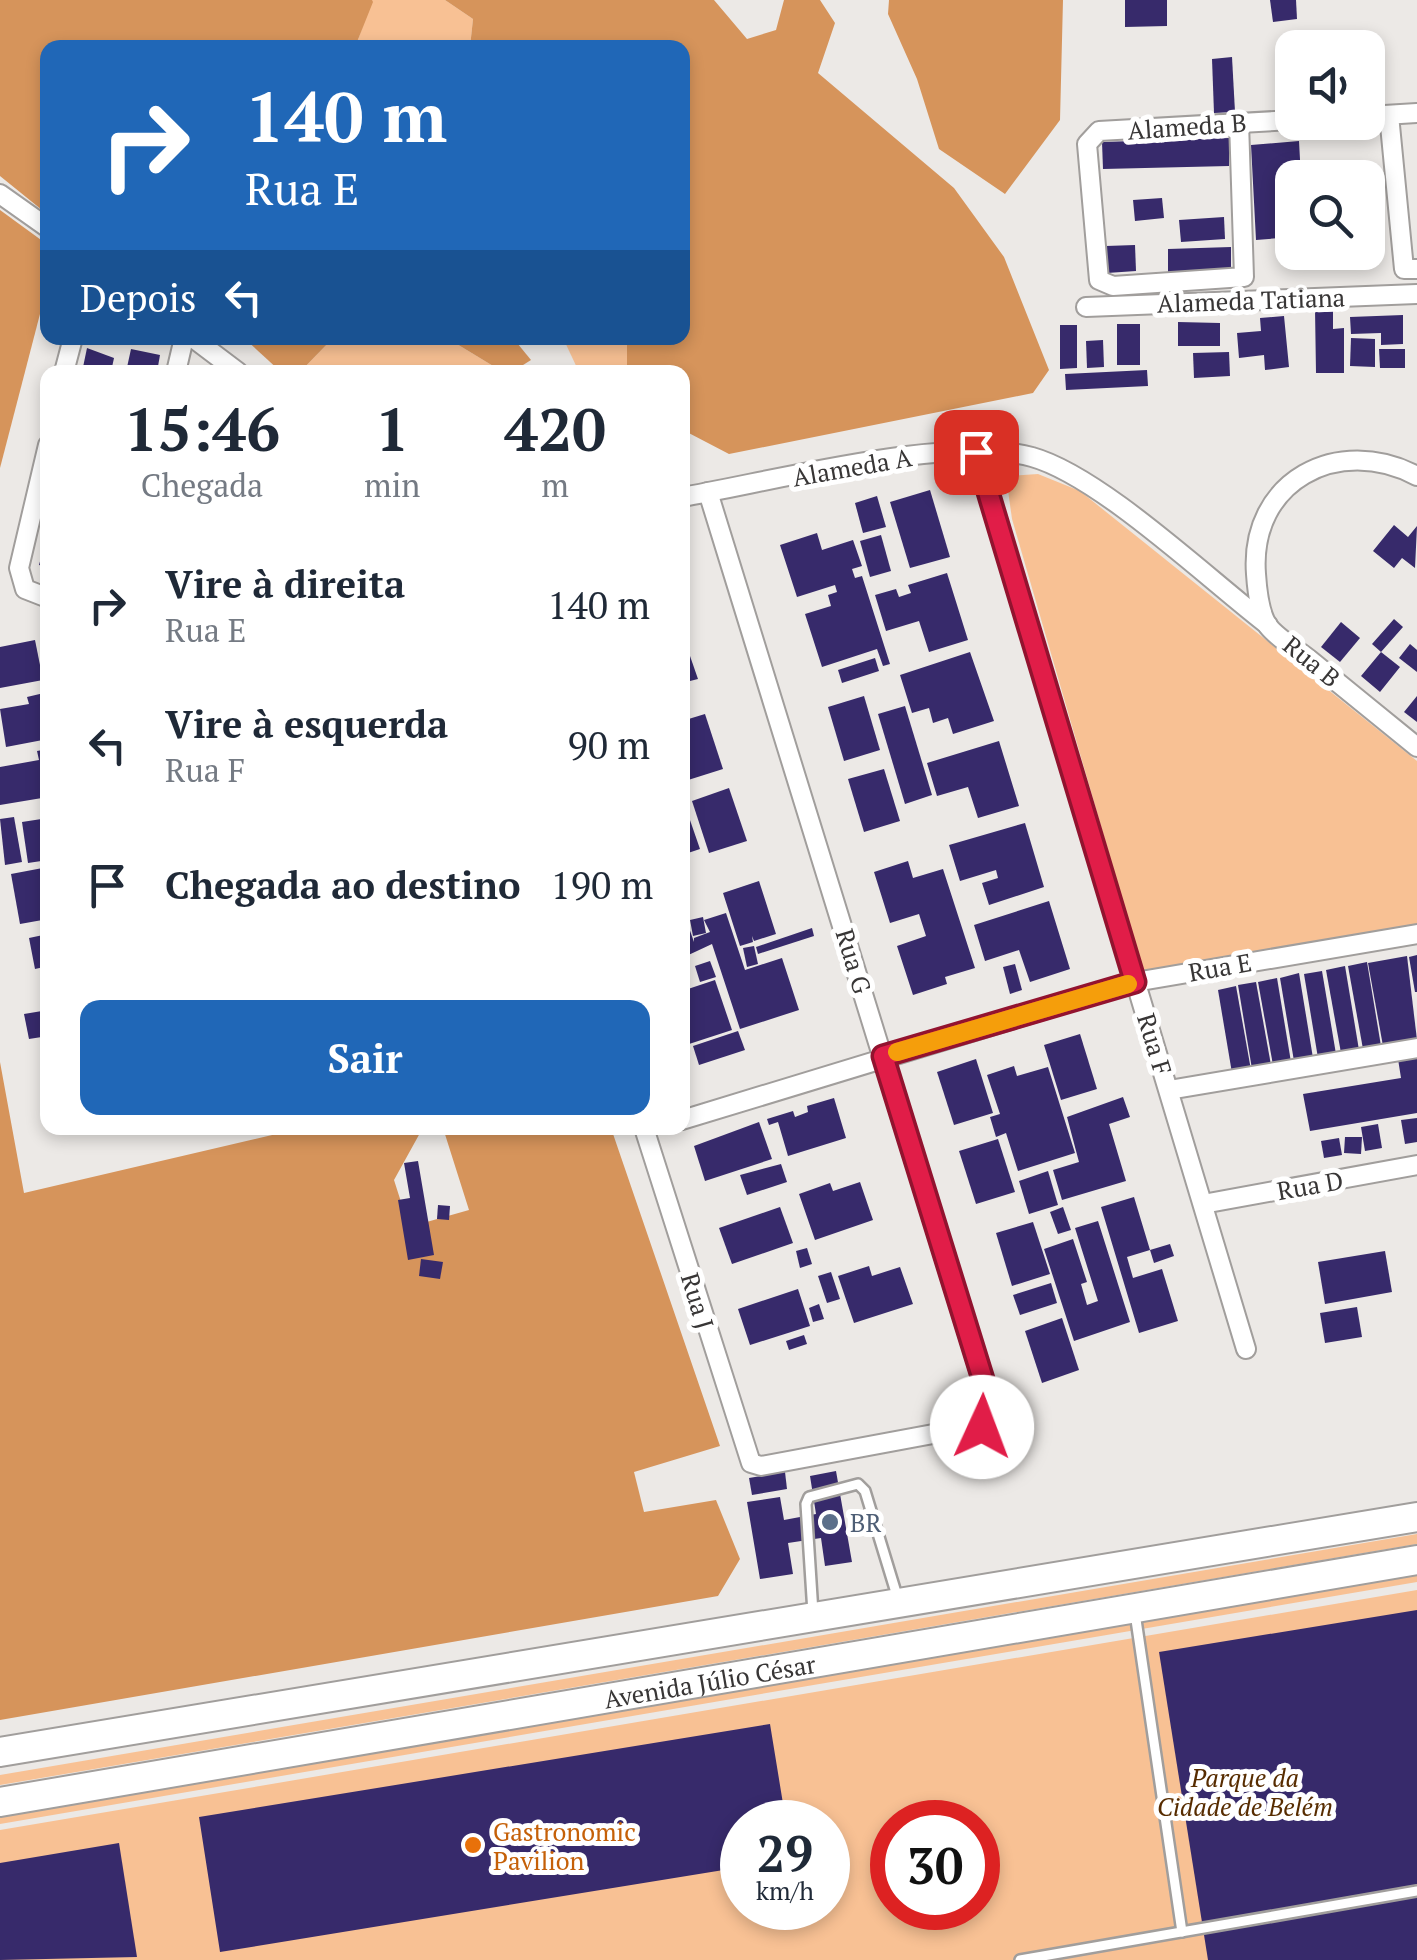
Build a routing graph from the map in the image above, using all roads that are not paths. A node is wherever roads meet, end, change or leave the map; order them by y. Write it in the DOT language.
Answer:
graph roads {
  1 [pos="1417,114"];
  2 [pos="1385,115"];
  3 [pos="1389,115"];
  4 [pos="1275,121"];
  5 [pos="1239,122"];
  6 [pos="1086,144"];
  7 [pos="0,194"];
  8 [pos="40,222"];
  9 [pos="1417,268"];
  10 [pos="1417,294"];
  11 [pos="1086,307"];
  12 [pos="202,345"];
  13 [pos="229,365"];
  14 [pos="976,452"];
  15 [pos="1417,476"];
  16 [pos="40,479"];
  17 [pos="708,492"];
  18 [pos="690,495"];
  19 [pos="40,595"];
  20 [pos="1268,626"];
  21 [pos="1417,746"];
  22 [pos="1417,934"];
  23 [pos="1135,982"];
  24 [pos="1417,1048"];
  25 [pos="883,1056"];
  26 [pos="1169,1090"];
  27 [pos="690,1117"];
  28 [pos="651,1135"];
  29 [pos="1417,1166"];
  30 [pos="1203,1204"];
  31 [pos="1246,1349"];
  32 [pos="761,1466"];
  33 [pos="1417,1517"];
  34 [pos="1417,1560"];
  35 [pos="899,1601"];
  36 [pos="1134,1608"];
  37 [pos="814,1615"];
  38 [pos="0,1752"];
  39 [pos="0,1802"];
  40 [pos="1417,1891"];
  41 [pos="1182,1932"];
  42 [pos="1020,1960"];
  1 -- 3 [label="street"];
  2 -- 3 [label="street"];
  3 -- 9 [label="street"];
  4 -- 5 [label="street, Alameda B"];
  5 -- 6 [label="street, Alameda B"];
  5 -- 6 [label="street, Alameda Tatiana"];
  7 -- 8 [label="street"];
  10 -- 11 [label="street, Alameda Tatiana"];
  12 -- 13 [label="street"];
  14 -- 17 [label="street, Alameda A"];
  14 -- 20 [label="street, Alameda A"];
  14 -- 23 [label="street, Rua F"];
  15 -- 20 [label="street, Rua B"];
  16 -- 19 [label="street"];
  17 -- 18 [label="street, Alameda A"];
  17 -- 25 [label="street, Rua G"];
  20 -- 21 [label="street, Rua B"];
  22 -- 23 [label="street, Rua E"];
  23 -- 25 [label="street, Rua E"];
  23 -- 26 [label="street, Rua F"];
  24 -- 26 [label="street"];
  25 -- 27 [label="street, Rua E"];
  25 -- 32 [label="street, Rua G"];
  26 -- 30 [label="street, Rua F"];
  28 -- 32 [label="street, Rua J"];
  29 -- 30 [label="street, Rua D"];
  30 -- 31 [label="street, Rua F"];
  33 -- 35 [label="main road, Avenida Júlio César"];
  34 -- 36 [label="main road, Avenida Júlio César"];
  35 -- 37 [label="main road, Avenida Júlio César"];
  35 -- 37 [label="lane"];
  36 -- 39 [label="main road, Avenida Júlio César"];
  36 -- 41 [label="lane"];
  37 -- 38 [label="main road, Avenida Júlio César"];
  40 -- 41 [label="lane"];
  41 -- 42 [label="lane"];
}
